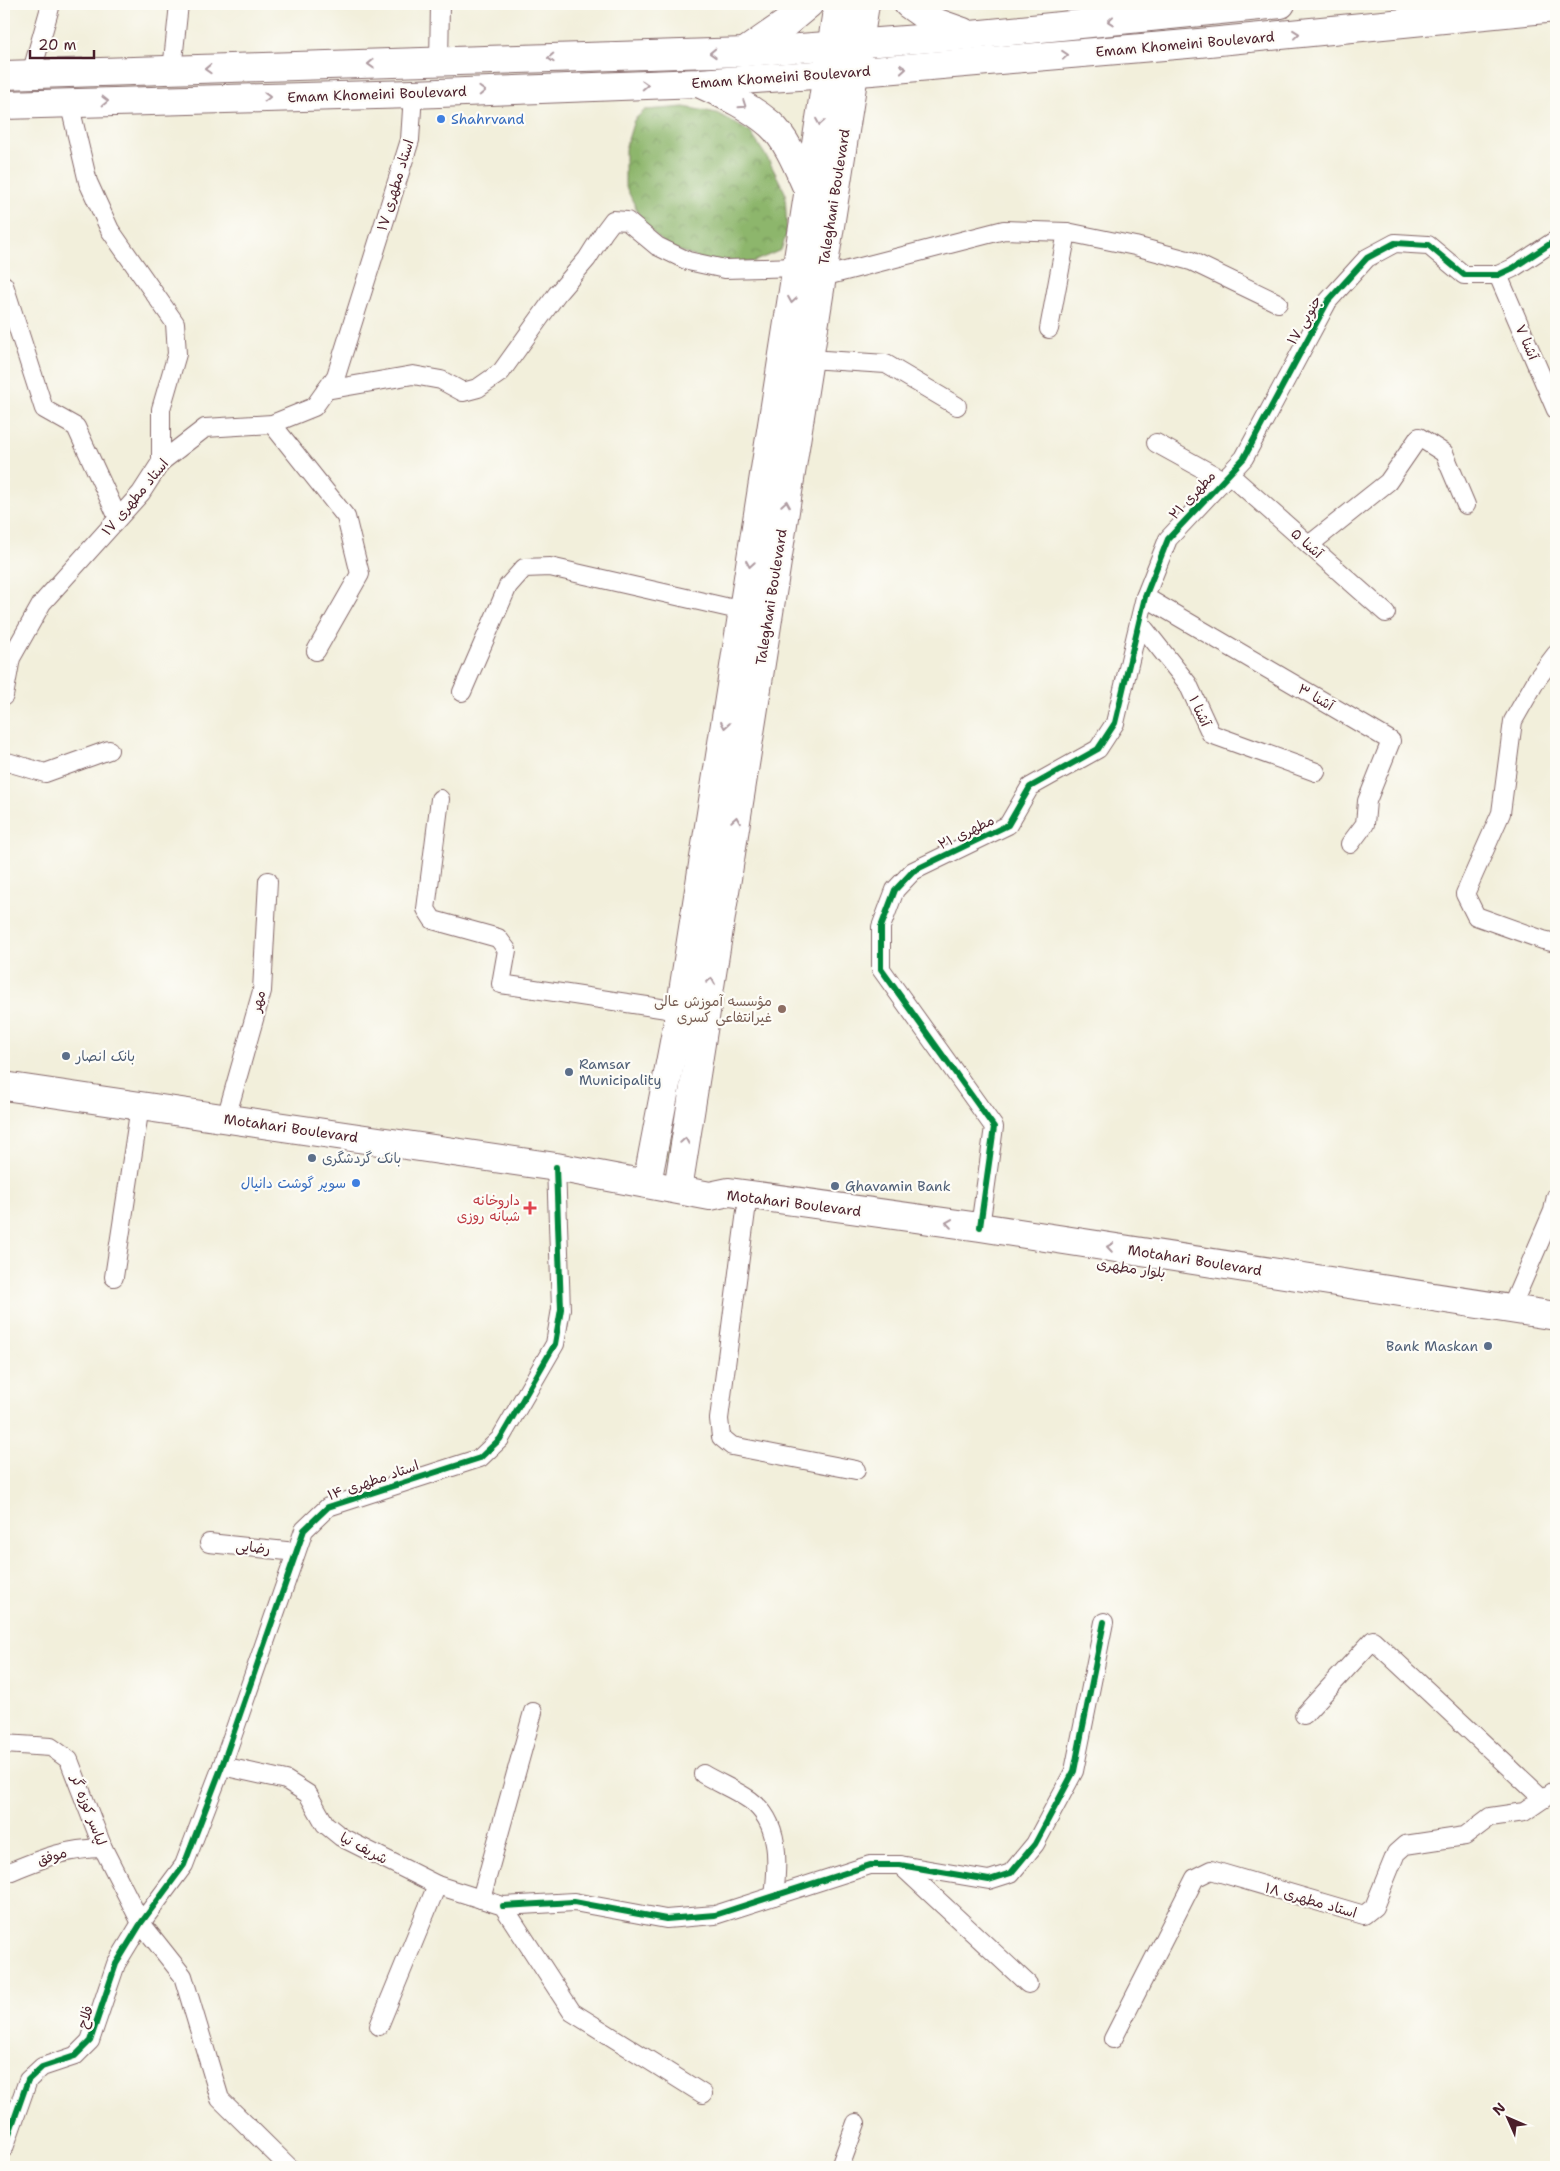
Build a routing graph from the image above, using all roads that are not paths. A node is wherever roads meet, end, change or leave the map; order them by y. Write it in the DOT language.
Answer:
graph roads {
  1 [pos="50,4"];
  2 [pos="179,4"];
  3 [pos="440,4"];
  4 [pos="809,4"];
  5 [pos="838,4"];
  6 [pos="865,4"];
  7 [pos="908,4"];
  8 [pos="1281,4"];
  9 [pos="1556,8"];
  10 [pos="1198,12"];
  11 [pos="971,35"];
  12 [pos="1199,43"];
  13 [pos="859,44"];
  14 [pos="832,46"];
  15 [pos="746,52"];
  16 [pos="426,62"];
  17 [pos="172,70"];
  18 [pos="854,73"];
  19 [pos="31,74"];
  20 [pos="827,74"];
  21 [pos="4,75"];
  22 [pos="700,83"];
  23 [pos="413,94"];
  24 [pos="69,102"];
  25 [pos="4,105"];
  26 [pos="809,192"];
  27 [pos="1067,232"];
  28 [pos="1556,240"];
  29 [pos="809,272"];
  30 [pos="1498,274"];
  31 [pos="4,284"];
  32 [pos="1278,303"];
  33 [pos="1049,329"];
  34 [pos="809,359"];
  35 [pos="326,390"];
  36 [pos="957,406"];
  37 [pos="1556,410"];
  38 [pos="272,424"];
  39 [pos="783,442"];
  40 [pos="1156,443"];
  41 [pos="1244,458"];
  42 [pos="161,462"];
  43 [pos="1226,477"];
  44 [pos="1466,506"];
  45 [pos="118,518"];
  46 [pos="1309,544"];
  47 [pos="1145,597"];
  48 [pos="743,611"];
  49 [pos="1386,613"];
  50 [pos="1139,622"];
  51 [pos="316,651"];
  52 [pos="1556,654"];
  53 [pos="462,692"];
  54 [pos="4,696"];
  55 [pos="109,750"];
  56 [pos="4,761"];
  57 [pos="1316,772"];
  58 [pos="440,799"];
  59 [pos="1350,844"];
  60 [pos="268,881"];
  61 [pos="1556,943"];
  62 [pos="680,1011"];
  63 [pos="4,1086"];
  64 [pos="140,1106"];
  65 [pos="226,1118"];
  66 [pos="556,1167"];
  67 [pos="646,1183"];
  68 [pos="678,1189"];
  69 [pos="710,1196"];
  70 [pos="1556,1196"];
  71 [pos="746,1211"];
  72 [pos="822,1214"];
  73 [pos="980,1227"];
  74 [pos="114,1277"];
  75 [pos="1511,1308"];
  76 [pos="1556,1316"];
  77 [pos="1556,1332"];
  78 [pos="856,1470"];
  79 [pos="209,1543"];
  80 [pos="296,1552"];
  81 [pos="1104,1622"];
  82 [pos="533,1712"];
  83 [pos="1304,1715"];
  84 [pos="4,1744"];
  85 [pos="222,1766"];
  86 [pos="703,1774"];
  87 [pos="1550,1795"];
  88 [pos="103,1848"];
  89 [pos="900,1865"];
  90 [pos="4,1874"];
  91 [pos="437,1885"];
  92 [pos="774,1896"];
  93 [pos="481,1900"];
  94 [pos="502,1906"];
  95 [pos="141,1923"];
  96 [pos="1028,1984"];
  97 [pos="378,2026"];
  98 [pos="1113,2038"];
  99 [pos="703,2094"];
  100 [pos="856,2123"];
  101 [pos="4,2148"];
  102 [pos="289,2167"];
  103 [pos="840,2167"];
  1 -- 19 [label="street"];
  2 -- 17 [label="street"];
  3 -- 16 [label="street"];
  4 -- 15 [label="main road"];
  5 -- 14 [label="main road, Taleghani Boulevard"];
  6 -- 13 [label="main road, Taleghani Boulevard"];
  7 -- 11 [label="main road"];
  8 -- 10 [label="main road, Emam Khomeini Boulevard"];
  12 -- 9 [label="main road, Emam Khomeini Boulevard, one-way"];
  10 -- 11 [label="main road, Emam Khomeini Boulevard, one-way"];
  10 -- 12 [label="main road"];
  11 -- 13 [label="main road, Emam Khomeini Boulevard"];
  18 -- 12 [label="main road, Emam Khomeini Boulevard, one-way"];
  13 -- 14 [label="main road, Emam Khomeini Boulevard"];
  13 -- 18 [label="main road, Taleghani Boulevard"];
  14 -- 15 [label="main road, Emam Khomeini Boulevard"];
  14 -- 20 [label="main road, Taleghani Boulevard"];
  15 -- 16 [label="main road, Emam Khomeini Boulevard, one-way"];
  16 -- 17 [label="main road, Emam Khomeini Boulevard, one-way"];
  16 -- 23 [label="main road"];
  17 -- 19 [label="main road, Emam Khomeini Boulevard"];
  18 -- 20 [label="main road, Emam Khomeini Boulevard"];
  18 -- 29 [label="main road, Taleghani Boulevard"];
  19 -- 21 [label="main road, Emam Khomeini Boulevard"];
  20 -- 22 [label="main road, Emam Khomeini Boulevard"];
  20 -- 26 [label="main road, Taleghani Boulevard, one-way"];
  23 -- 22 [label="main road, Emam Khomeini Boulevard, one-way"];
  22 -- 26 [label="main road, one-way"];
  24 -- 23 [label="main road, Emam Khomeini Boulevard, one-way"];
  23 -- 35 [label="street, استاد مطهری ۱۷"];
  24 -- 25 [label="main road, Emam Khomeini Boulevard"];
  24 -- 42 [label="street"];
  26 -- 29 [label="main road, Taleghani Boulevard"];
  27 -- 29 [label="street"];
  27 -- 32 [label="street"];
  27 -- 33 [label="street"];
  28 -- 30 [label="street, جنوبی ۱۷"];
  29 -- 34 [label="main road, Taleghani Boulevard"];
  29 -- 35 [label="street"];
  29 -- 39 [label="main road, Taleghani Boulevard, one-way"];
  30 -- 37 [label="street, آشنا ۷"];
  30 -- 41 [label="street, جنوبی ۱۷"];
  31 -- 45 [label="street"];
  34 -- 36 [label="street"];
  34 -- 39 [label="main road, Taleghani Boulevard"];
  35 -- 38 [label="street, استاد مطهری ۱۷"];
  38 -- 42 [label="street, استاد مطهری ۱۷"];
  38 -- 51 [label="street"];
  39 -- 48 [label="main road, Taleghani Boulevard, one-way"];
  68 -- 39 [label="main road, Taleghani Boulevard, one-way"];
  40 -- 43 [label="street, آشنا ۵"];
  41 -- 43 [label="street, مطهری ۲۱"];
  42 -- 45 [label="street, استاد مطهری ۱۷"];
  43 -- 46 [label="street, آشنا ۵"];
  43 -- 47 [label="street, مطهری ۲۱"];
  44 -- 46 [label="street"];
  45 -- 54 [label="street, استاد مطهری ۱۷"];
  46 -- 49 [label="street, آشنا ۵"];
  47 -- 50 [label="street, مطهری ۲۱"];
  47 -- 59 [label="street, آشنا ۳"];
  48 -- 53 [label="street"];
  48 -- 62 [label="main road, Taleghani Boulevard, one-way"];
  50 -- 57 [label="street, آشنا ۱"];
  50 -- 73 [label="street, مطهری ۲۱"];
  52 -- 61 [label="street"];
  55 -- 56 [label="street"];
  58 -- 62 [label="street"];
  60 -- 65 [label="street, مهر"];
  62 -- 67 [label="main road, Taleghani Boulevard"];
  63 -- 64 [label="main road, Motahari Boulevard"];
  64 -- 65 [label="main road, Motahari Boulevard"];
  64 -- 74 [label="street"];
  65 -- 66 [label="main road, Motahari Boulevard"];
  66 -- 67 [label="main road, Motahari Boulevard"];
  66 -- 80 [label="street, استاد مطهری ۱۴"];
  67 -- 68 [label="main road, Motahari Boulevard"];
  68 -- 69 [label="main road, Motahari Boulevard"];
  69 -- 71 [label="main road, بلوار مطهری"];
  69 -- 72 [label="main road, Motahari Boulevard"];
  70 -- 75 [label="street"];
  71 -- 72 [label="main road, بلوار مطهری"];
  71 -- 78 [label="street"];
  73 -- 72 [label="main road, Motahari Boulevard, one-way"];
  72 -- 77 [label="main road, بلوار مطهری"];
  75 -- 73 [label="main road, Motahari Boulevard, one-way"];
  75 -- 76 [label="main road, Motahari Boulevard"];
  79 -- 80 [label="street, رضایی"];
  80 -- 85 [label="street, استاد مطهری ۱۴"];
  81 -- 89 [label="street, شریف نیا"];
  82 -- 93 [label="street"];
  83 -- 87 [label="street"];
  84 -- 88 [label="street, لپاسر کوزه گر"];
  85 -- 91 [label="street, شریف نیا"];
  85 -- 95 [label="street, استاد مطهری ۱۴"];
  86 -- 92 [label="street"];
  87 -- 98 [label="street, استاد مطهری ۱۸"];
  88 -- 90 [label="street, موفق"];
  88 -- 95 [label="street, لپاسر کوزه گر"];
  89 -- 92 [label="street, شریف نیا"];
  89 -- 96 [label="street"];
  91 -- 93 [label="street, شریف نیا"];
  91 -- 97 [label="street"];
  92 -- 94 [label="street, شریف نیا"];
  93 -- 94 [label="street, شریف نیا"];
  94 -- 99 [label="street"];
  95 -- 101 [label="street, فلاح"];
  95 -- 102 [label="street, لپاسر کوزه گر"];
  100 -- 103 [label="street"];
}
